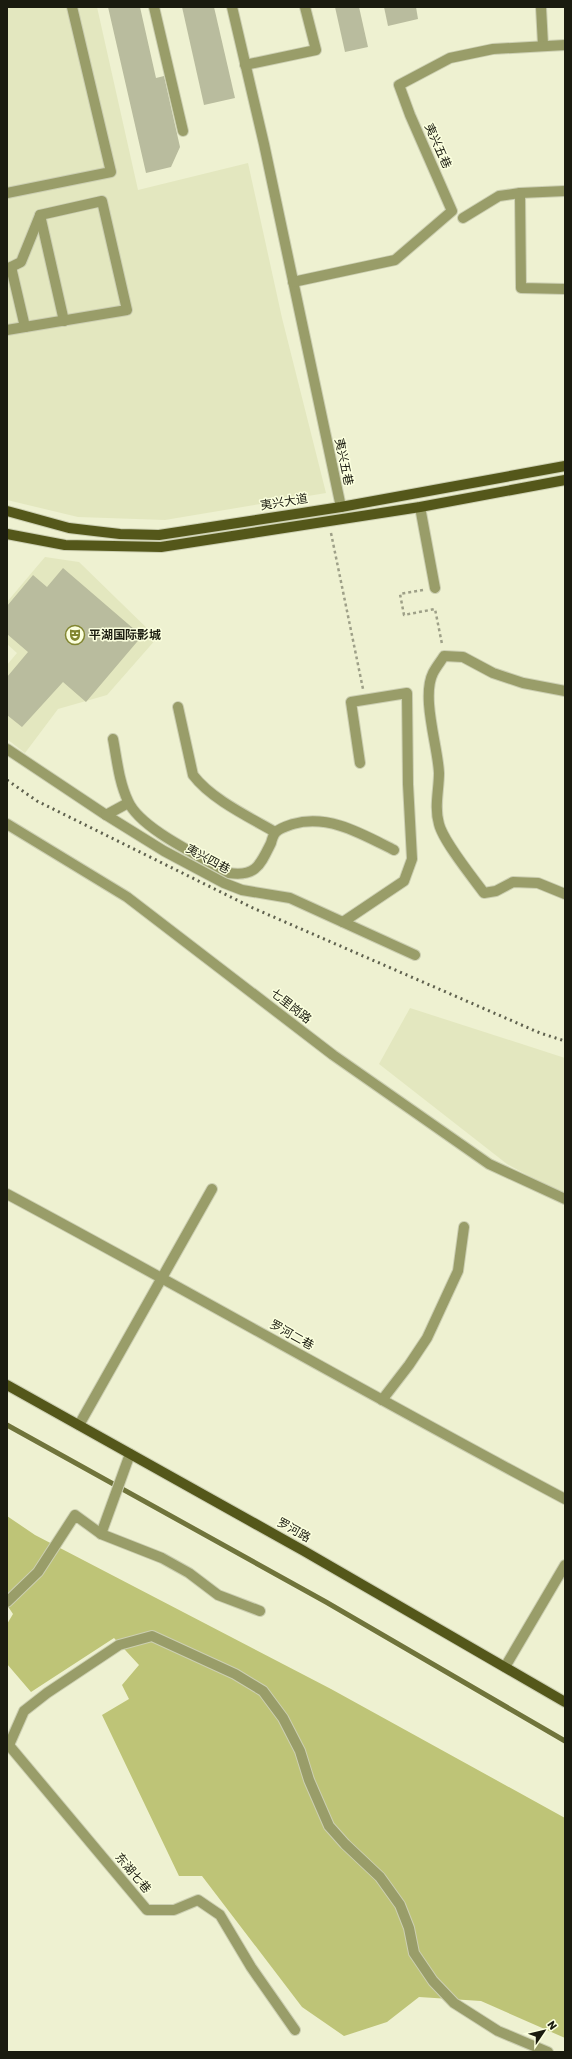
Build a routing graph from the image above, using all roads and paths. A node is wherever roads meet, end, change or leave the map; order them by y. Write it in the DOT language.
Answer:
graph roads {
  1 [pos="72,7"];
  2 [pos="154,7"];
  3 [pos="232,7"];
  4 [pos="305,7"];
  5 [pos="541,7"];
  6 [pos="565,45"];
  7 [pos="543,46"];
  8 [pos="245,65"];
  9 [pos="183,131"];
  10 [pos="565,192"];
  11 [pos="7,193"];
  12 [pos="520,193"];
  13 [pos="40,215"];
  14 [pos="463,218"];
  15 [pos="9,268"];
  16 [pos="293,282"];
  17 [pos="565,290"];
  18 [pos="64,321"];
  19 [pos="25,327"];
  20 [pos="7,330"];
  21 [pos="565,466"];
  22 [pos="565,480"];
  23 [pos="341,506"];
  24 [pos="420,507"];
  25 [pos="7,511"];
  26 [pos="328,521"];
  27 [pos="7,534"];
  28 [pos="435,588"];
  29 [pos="444,656"];
  30 [pos="565,691"];
  31 [pos="366,701"];
  32 [pos="178,707"];
  33 [pos="113,739"];
  34 [pos="7,749"];
  35 [pos="360,763"];
  36 [pos="128,803"];
  37 [pos="106,815"];
  38 [pos="7,824"];
  39 [pos="275,832"];
  40 [pos="394,850"];
  41 [pos="565,894"];
  42 [pos="344,922"];
  43 [pos="415,955"];
  44 [pos="212,1189"];
  45 [pos="7,1194"];
  46 [pos="565,1199"];
  47 [pos="464,1227"];
  48 [pos="162,1277"];
  49 [pos="7,1386"];
  50 [pos="382,1400"];
  51 [pos="78,1425"];
  52 [pos="130,1454"];
  53 [pos="565,1499"];
  54 [pos="101,1534"];
  55 [pos="565,1565"];
  56 [pos="7,1602"];
  57 [pos="260,1611"];
  58 [pos="505,1667"];
  59 [pos="565,1702"];
  60 [pos="8,1744"];
  61 [pos="295,2030"];
  62 [pos="548,2052"];
  1 -- 11 [label="street"];
  2 -- 9 [label="street"];
  3 -- 8 [label="street, 夷兴五巷"];
  4 -- 8 [label="street"];
  5 -- 7 [label="street"];
  6 -- 7 [label="street, 夷兴五巷"];
  7 -- 16 [label="street, 夷兴五巷"];
  8 -- 16 [label="street, 夷兴五巷"];
  10 -- 12 [label="street"];
  12 -- 14 [label="street"];
  12 -- 17 [label="street"];
  13 -- 15 [label="street"];
  13 -- 18 [label="street"];
  13 -- 18 [label="street"];
  15 -- 19 [label="street"];
  16 -- 23 [label="street, 夷兴五巷"];
  18 -- 19 [label="street"];
  19 -- 20 [label="street"];
  21 -- 23 [label="main road, 夷兴大道"];
  22 -- 24 [label="main road"];
  23 -- 25 [label="main road, 夷兴大道"];
  24 -- 26 [label="main road"];
  24 -- 28 [label="street"];
  26 -- 27 [label="main road"];
  26 -- 31 [label="path"];
  28 -- 29 [label="path"];
  29 -- 30 [label="street"];
  29 -- 41 [label="street"];
  31 -- 35 [label="street"];
  31 -- 42 [label="street"];
  32 -- 39 [label="street"];
  33 -- 36 [label="street"];
  34 -- 37 [label="street, 夷兴四巷"];
  36 -- 37 [label="street"];
  36 -- 39 [label="street"];
  37 -- 42 [label="street, 夷兴四巷"];
  38 -- 46 [label="street, 七里岗路"];
  39 -- 40 [label="street"];
  42 -- 43 [label="street, 夷兴四巷"];
  44 -- 48 [label="street"];
  45 -- 48 [label="street, 罗河二巷"];
  47 -- 50 [label="street"];
  48 -- 50 [label="street, 罗河二巷"];
  48 -- 51 [label="street"];
  49 -- 51 [label="main road, 罗河路"];
  50 -- 53 [label="street, 罗河二巷"];
  51 -- 52 [label="main road, 罗河路"];
  52 -- 54 [label="street"];
  52 -- 58 [label="main road, 罗河路"];
  54 -- 56 [label="street"];
  54 -- 57 [label="street"];
  55 -- 58 [label="street"];
  58 -- 59 [label="main road, 罗河路"];
  60 -- 61 [label="street, 东湖七巷"];
  60 -- 62 [label="street"];
}
